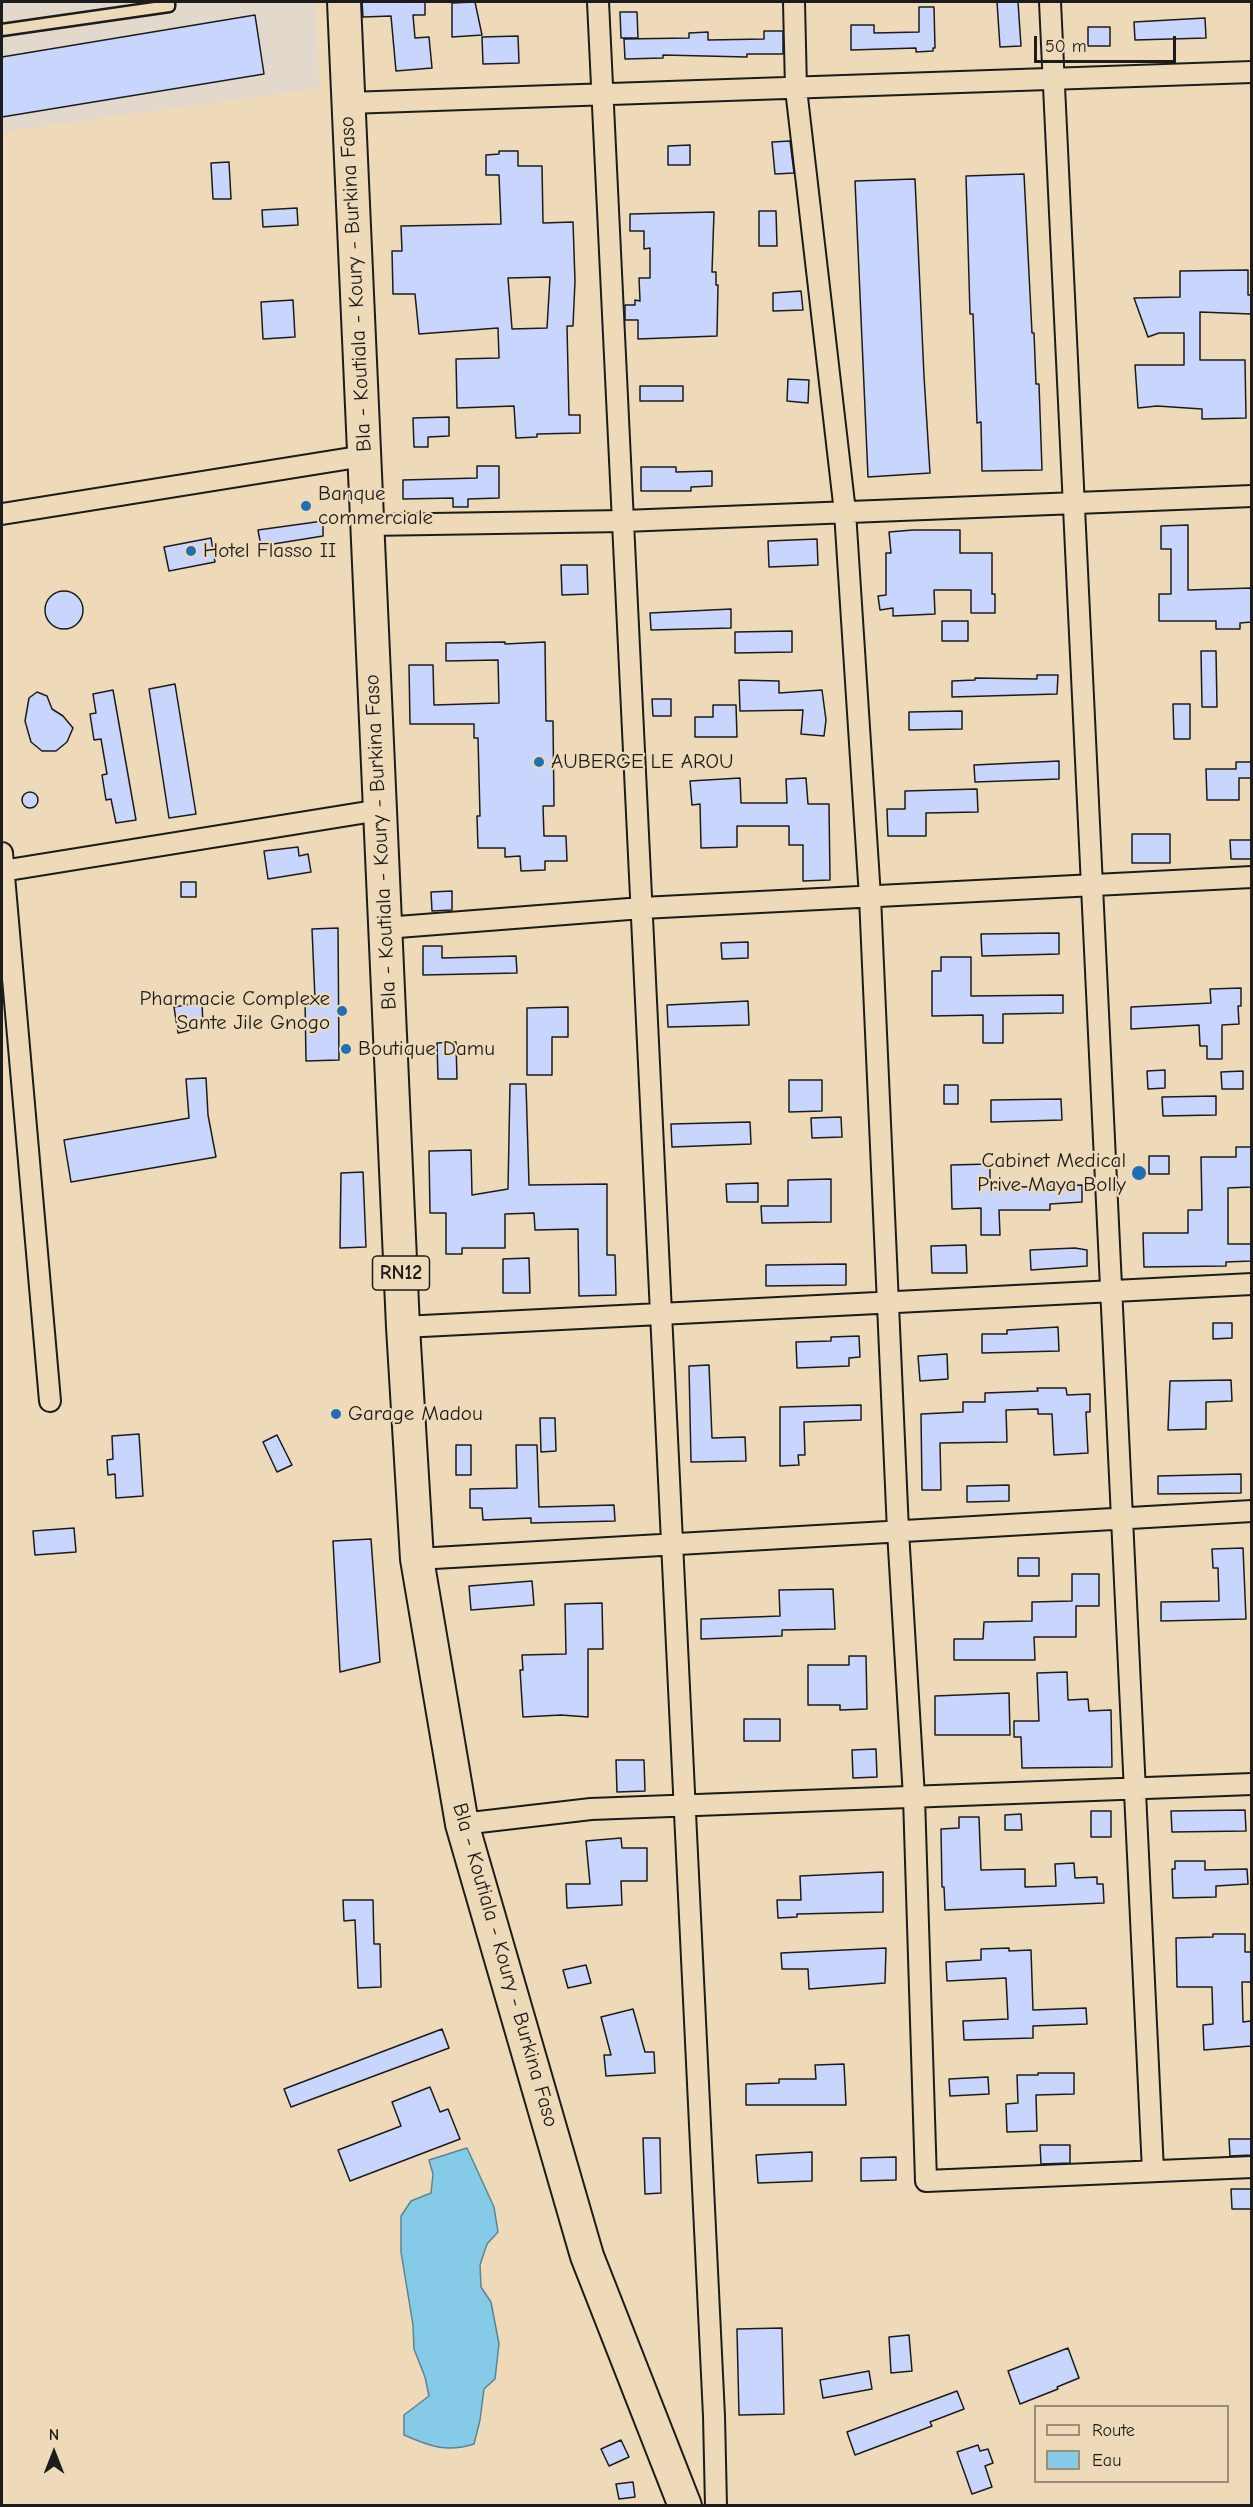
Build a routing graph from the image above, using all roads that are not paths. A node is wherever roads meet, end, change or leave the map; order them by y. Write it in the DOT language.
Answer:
graph roads {
  1 [pos="169,2"];
  2 [pos="344,2"];
  3 [pos="598,2"];
  4 [pos="794,2"];
  5 [pos="1050,2"];
  6 [pos="2,30"];
  7 [pos="1251,72"];
  8 [pos="1054,78"];
  9 [pos="796,89"];
  10 [pos="603,94"];
  11 [pos="348,103"];
  12 [pos="364,456"];
  13 [pos="1251,496"];
  14 [pos="1074,504"];
  15 [pos="845,512"];
  16 [pos="2,514"];
  17 [pos="624,521"];
  18 [pos="367,525"];
  19 [pos="380,810"];
  20 [pos="2,865"];
  21 [pos="1251,877"];
  22 [pos="1093,885"];
  23 [pos="870,897"];
  24 [pos="642,908"];
  25 [pos="385,928"];
  26 [pos="1251,1284"];
  27 [pos="1112,1291"];
  28 [pos="887,1302"];
  29 [pos="662,1314"];
  30 [pos="403,1327"];
  31 [pos="50,1401"];
  32 [pos="1251,1511"];
  33 [pos="1123,1518"];
  34 [pos="898,1531"];
  35 [pos="673,1544"];
  36 [pos="417,1559"];
  37 [pos="1251,1784"];
  38 [pos="1136,1788"];
  39 [pos="914,1797"];
  40 [pos="685,1805"];
  41 [pos="462,1824"];
  42 [pos="1251,2167"];
  43 [pos="1153,2171"];
  44 [pos="685,2505"];
  45 [pos="716,2505"];
  1 -- 6 [label="lane"];
  2 -- 11 [label="main road, Bla - Koutiala - Koury - Burkina Faso / RN12"];
  3 -- 10 [label="street"];
  4 -- 9 [label="street"];
  5 -- 8 [label="street"];
  7 -- 8 [label="street"];
  8 -- 9 [label="street"];
  8 -- 14 [label="street"];
  9 -- 10 [label="street"];
  9 -- 15 [label="street"];
  10 -- 11 [label="street"];
  10 -- 17 [label="street"];
  11 -- 12 [label="main road, Bla - Koutiala - Koury - Burkina Faso / RN12"];
  12 -- 16 [label="street"];
  12 -- 18 [label="main road, Bla - Koutiala - Koury - Burkina Faso / RN12"];
  13 -- 14 [label="street"];
  14 -- 15 [label="street"];
  14 -- 22 [label="street"];
  15 -- 17 [label="street"];
  15 -- 23 [label="street"];
  17 -- 18 [label="street"];
  17 -- 24 [label="street"];
  18 -- 19 [label="main road, Bla - Koutiala - Koury - Burkina Faso / RN12"];
  19 -- 20 [label="street"];
  19 -- 25 [label="main road, Bla - Koutiala - Koury - Burkina Faso / RN12"];
  20 -- 31 [label="street"];
  21 -- 22 [label="street"];
  22 -- 23 [label="street"];
  22 -- 27 [label="street"];
  23 -- 24 [label="street"];
  23 -- 28 [label="street"];
  24 -- 25 [label="street"];
  24 -- 29 [label="street"];
  25 -- 30 [label="main road, Bla - Koutiala - Koury - Burkina Faso / RN12"];
  26 -- 27 [label="street"];
  27 -- 28 [label="street"];
  27 -- 33 [label="street"];
  28 -- 29 [label="street"];
  28 -- 34 [label="street"];
  29 -- 30 [label="street"];
  29 -- 35 [label="street"];
  30 -- 36 [label="main road, Bla - Koutiala - Koury - Burkina Faso / RN12"];
  32 -- 33 [label="street"];
  33 -- 34 [label="street"];
  33 -- 38 [label="street"];
  34 -- 35 [label="street"];
  34 -- 39 [label="street"];
  35 -- 36 [label="street"];
  35 -- 40 [label="street"];
  36 -- 41 [label="main road, Bla - Koutiala - Koury - Burkina Faso / RN12"];
  37 -- 38 [label="street"];
  38 -- 39 [label="street"];
  38 -- 43 [label="street"];
  39 -- 40 [label="street"];
  39 -- 43 [label="street"];
  40 -- 41 [label="street"];
  40 -- 45 [label="street"];
  41 -- 44 [label="main road, Bla - Koutiala - Koury - Burkina Faso / RN12"];
  42 -- 43 [label="street"];
}
